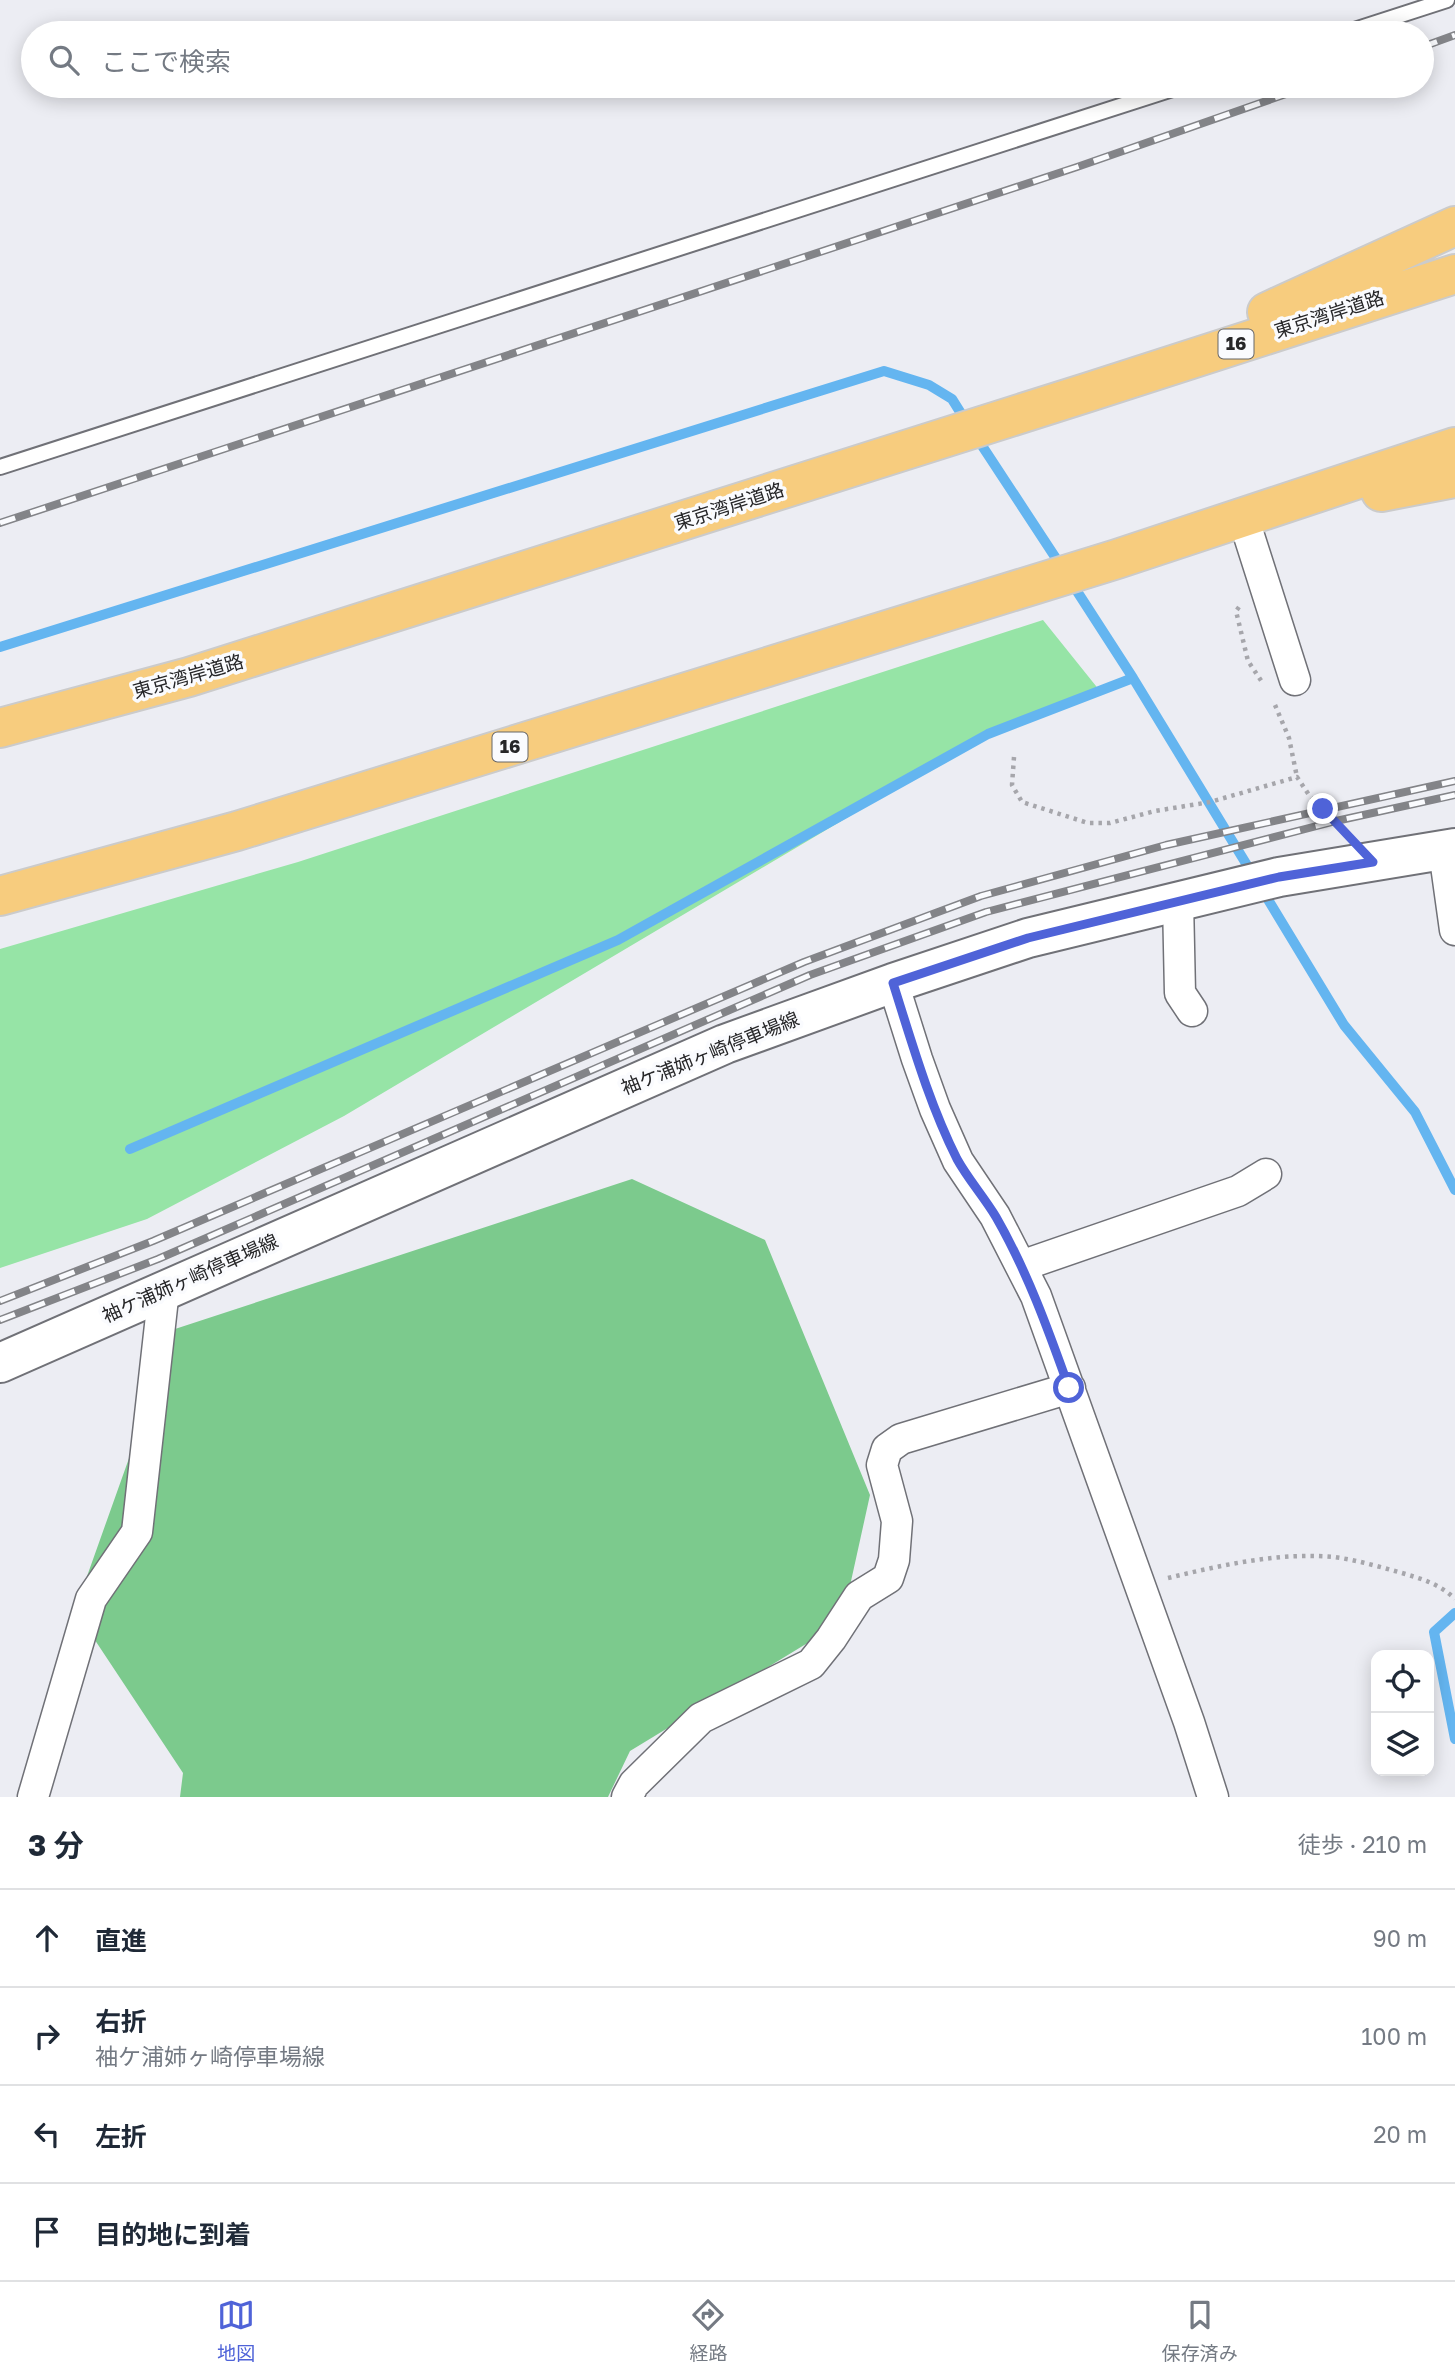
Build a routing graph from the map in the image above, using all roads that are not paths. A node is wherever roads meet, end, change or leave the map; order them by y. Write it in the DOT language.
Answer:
graph roads {
  1 [pos="1447,0"];
  2 [pos="1382,21"];
  3 [pos="1145,98"];
  4 [pos="1455,226"];
  5 [pos="1455,274"];
  6 [pos="1089,392"];
  7 [pos="1455,447"];
  8 [pos="0,467"];
  9 [pos="1455,478"];
  10 [pos="1243,517"];
  11 [pos="1296,680"];
  12 [pos="0,728"];
  13 [pos="1449,850"];
  14 [pos="0,896"];
  15 [pos="1178,901"];
  16 [pos="1455,930"];
  17 [pos="893,983"];
  18 [pos="1192,1011"];
  19 [pos="1266,1174"];
  20 [pos="1021,1266"];
  21 [pos="164,1289"];
  22 [pos="0,1363"];
  23 [pos="1069,1388"];
  24 [pos="33,1797"];
  25 [pos="627,1797"];
  26 [pos="1213,1797"];
  1 -- 2 [label="lane"];
  3 -- 8 [label="lane"];
  4 -- 6 [label="highway"];
  5 -- 6 [label="highway, 東京湾岸道路 / 16"];
  6 -- 12 [label="highway, 東京湾岸道路 / 16"];
  7 -- 10 [label="highway, 16"];
  9 -- 10 [label="highway"];
  10 -- 11 [label="street"];
  10 -- 14 [label="highway, 16"];
  13 -- 15 [label="main road, 袖ケ浦姉ヶ崎停車場線"];
  13 -- 16 [label="street"];
  15 -- 17 [label="main road, 袖ケ浦姉ヶ崎停車場線"];
  15 -- 18 [label="street"];
  17 -- 20 [label="street"];
  17 -- 21 [label="main road, 袖ケ浦姉ヶ崎停車場線"];
  19 -- 20 [label="street"];
  20 -- 23 [label="street"];
  21 -- 22 [label="main road, 袖ケ浦姉ヶ崎停車場線"];
  21 -- 24 [label="street"];
  23 -- 25 [label="street"];
  23 -- 26 [label="street"];
}
